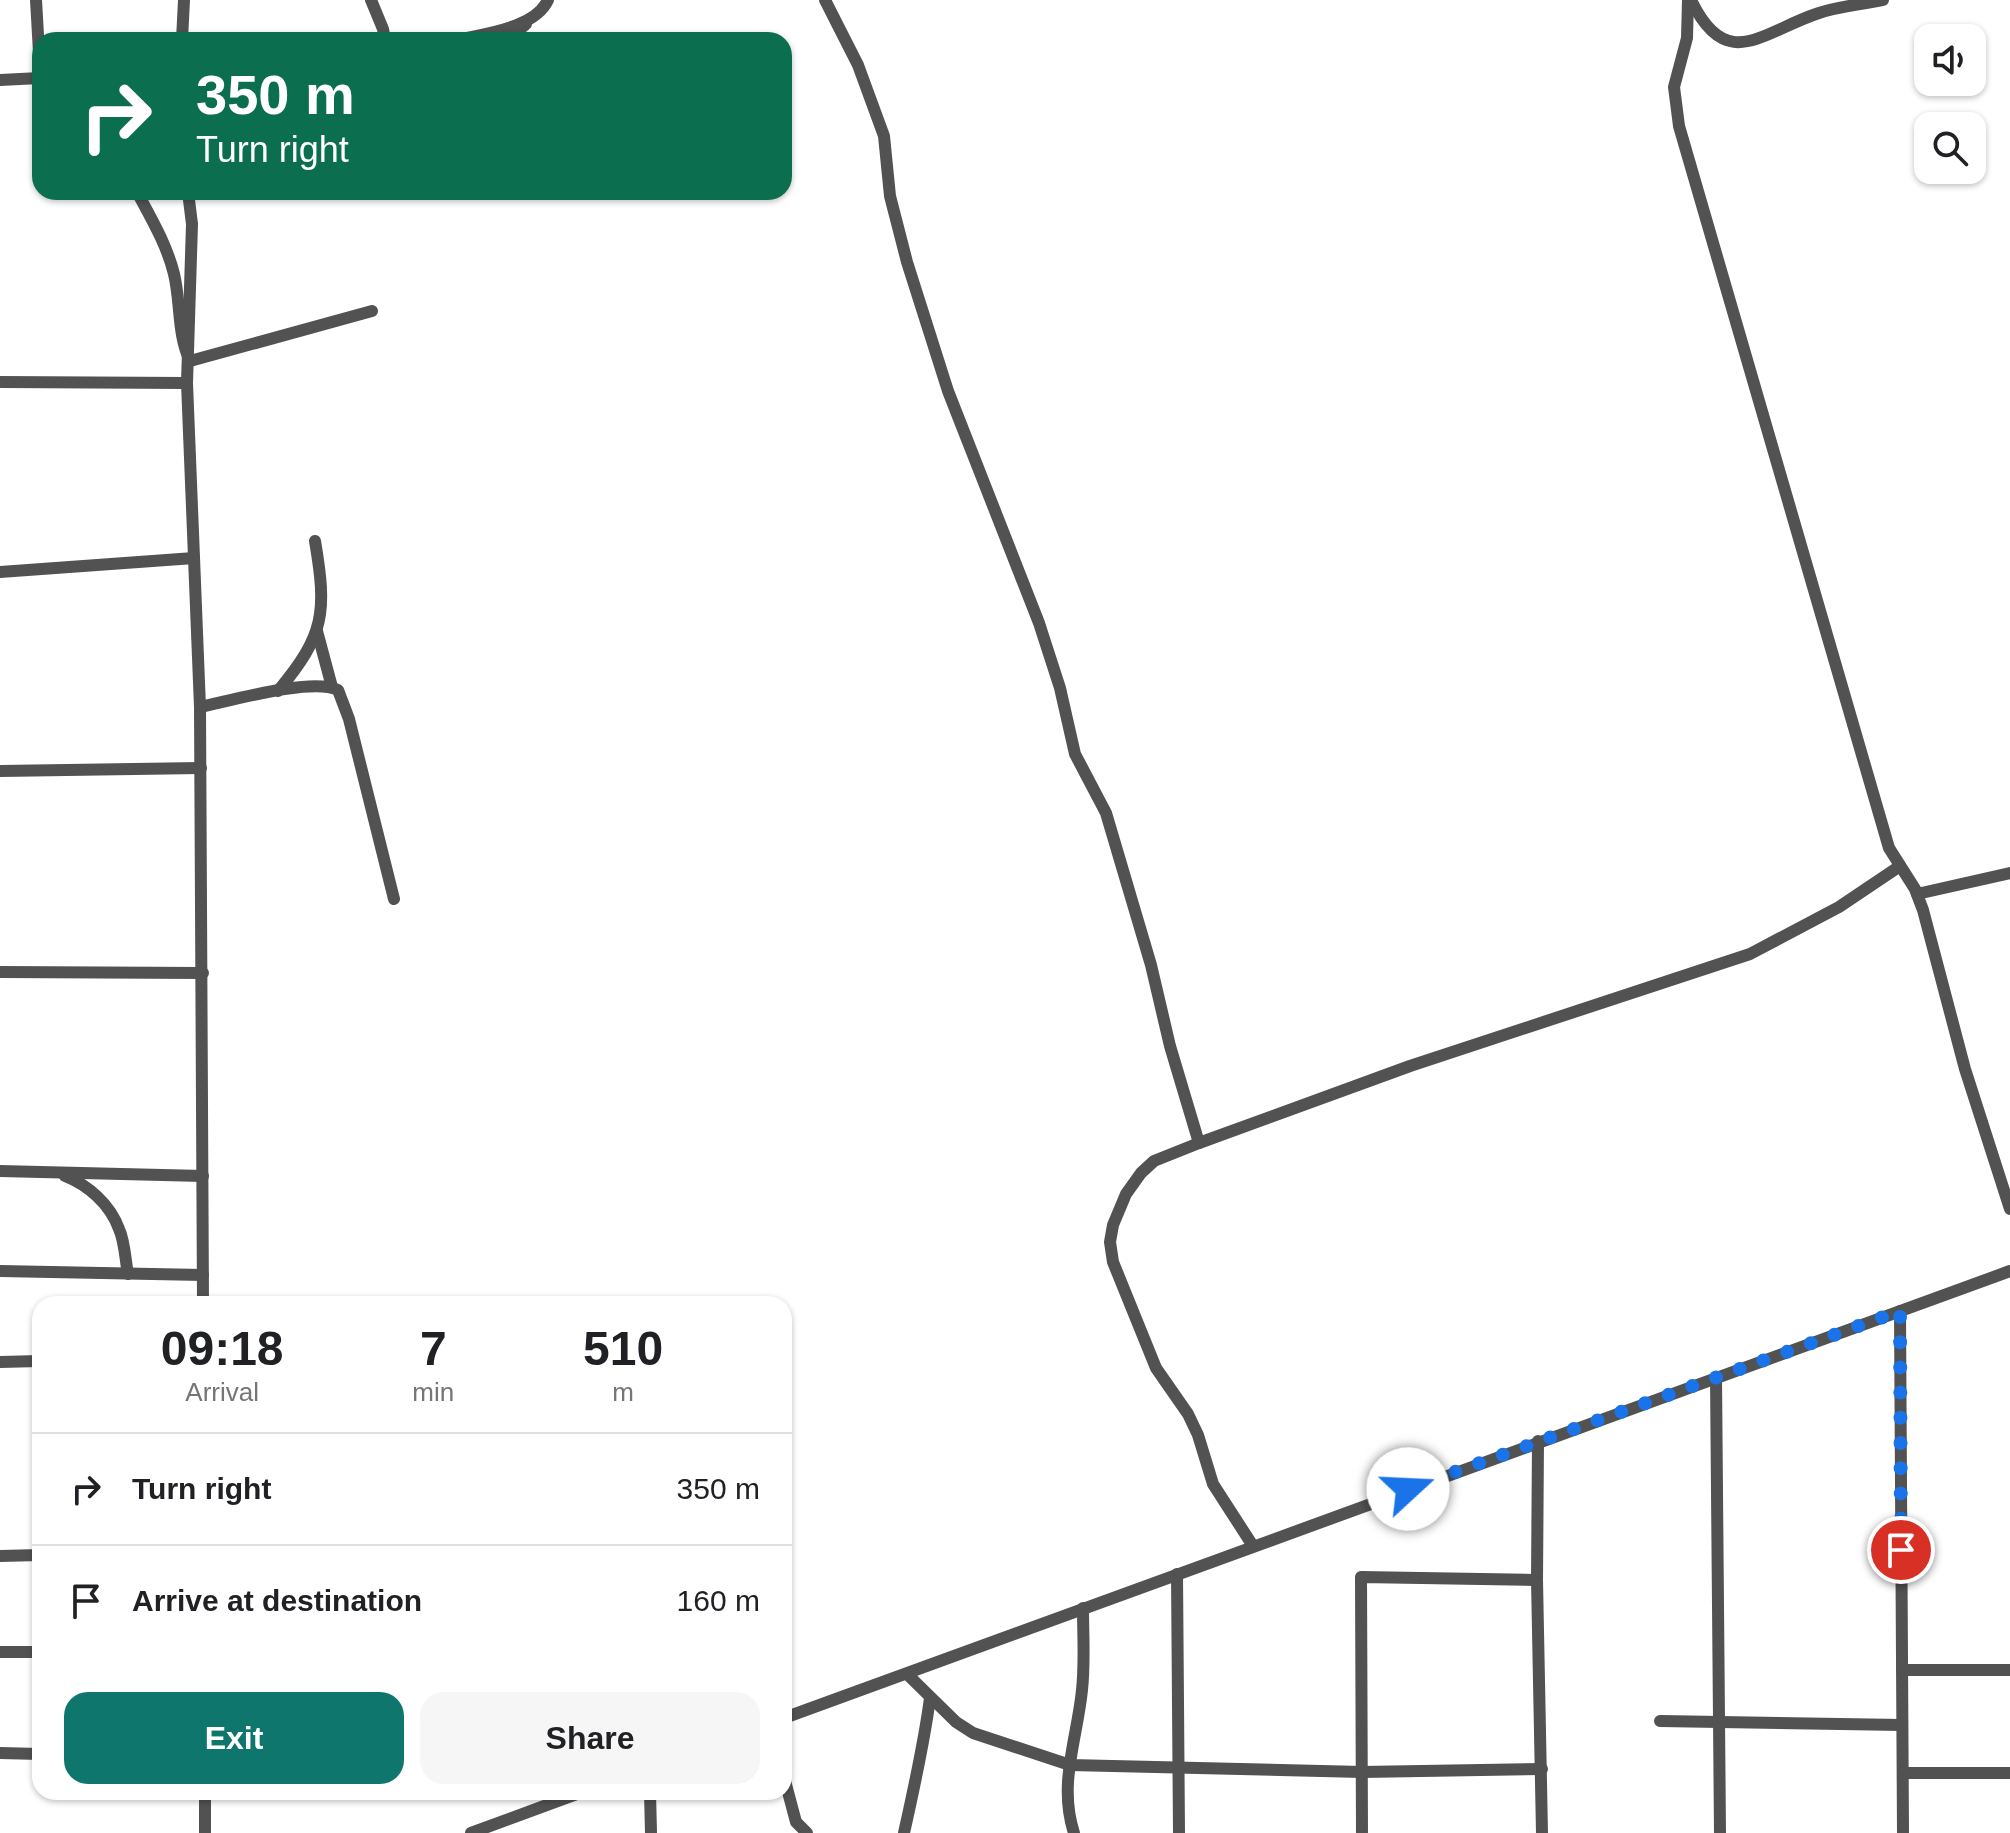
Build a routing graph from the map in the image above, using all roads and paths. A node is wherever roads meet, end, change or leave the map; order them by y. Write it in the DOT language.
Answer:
graph roads {
  1 [pos="36,0"];
  2 [pos="184,0"];
  3 [pos="371,0"];
  4 [pos="548,0"];
  5 [pos="825,0"];
  6 [pos="1690,0"];
  7 [pos="1883,0"];
  8 [pos="528,22"];
  9 [pos="38,32"];
  10 [pos="182,32"];
  11 [pos="384,32"];
  12 [pos="489,32"];
  13 [pos="517,32"];
  14 [pos="32,78"];
  15 [pos="0,80"];
  16 [pos="141,200"];
  17 [pos="189,200"];
  18 [pos="372,311"];
  19 [pos="190,361"];
  20 [pos="0,382"];
  21 [pos="187,383"];
  22 [pos="315,541"];
  23 [pos="194,558"];
  24 [pos="0,572"];
  25 [pos="317,631"];
  26 [pos="332,687"];
  27 [pos="278,691"];
  28 [pos="200,707"];
  29 [pos="201,768"];
  30 [pos="0,771"];
  31 [pos="1900,866"];
  32 [pos="2010,873"];
  33 [pos="1917,894"];
  34 [pos="394,899"];
  35 [pos="0,972"];
  36 [pos="203,973"];
  37 [pos="1199,1143"];
  38 [pos="0,1171"];
  39 [pos="54,1172"];
  40 [pos="203,1176"];
  41 [pos="2010,1209"];
  42 [pos="0,1271"];
  43 [pos="2010,1271"];
  44 [pos="128,1274"];
  45 [pos="203,1275"];
  46 [pos="203,1296"];
  47 [pos="1900,1311"];
  48 [pos="32,1361"];
  49 [pos="0,1362"];
  50 [pos="1716,1377"];
  51 [pos="1538,1441"];
  52 [pos="1253,1546"];
  53 [pos="32,1555"];
  54 [pos="0,1556"];
  55 [pos="1177,1574"];
  56 [pos="1537,1580"];
  57 [pos="1083,1608"];
  58 [pos="0,1652"];
  59 [pos="32,1652"];
  60 [pos="1902,1670"];
  61 [pos="2010,1670"];
  62 [pos="907,1674"];
  63 [pos="930,1698"];
  64 [pos="792,1715"];
  65 [pos="1660,1721"];
  66 [pos="1719,1723"];
  67 [pos="1902,1725"];
  68 [pos="0,1753"];
  69 [pos="32,1754"];
  70 [pos="1070,1765"];
  71 [pos="1179,1769"];
  72 [pos="1542,1769"];
  73 [pos="1362,1772"];
  74 [pos="1903,1773"];
  75 [pos="2010,1773"];
  76 [pos="205,1800"];
  77 [pos="560,1800"];
  78 [pos="650,1800"];
  79 [pos="790,1800"];
  80 [pos="205,1833"];
  81 [pos="471,1833"];
  82 [pos="651,1833"];
  83 [pos="807,1833"];
  84 [pos="904,1833"];
  85 [pos="1074,1833"];
  86 [pos="1179,1833"];
  87 [pos="1362,1833"];
  88 [pos="1542,1833"];
  89 [pos="1720,1833"];
  90 [pos="1903,1833"];
  1 -- 9 [label="street"];
  2 -- 10 [label="street"];
  3 -- 11 [label="street"];
  4 -- 8 [label="street"];
  5 -- 37 [label="street"];
  6 -- 7 [label="street"];
  6 -- 31 [label="street"];
  8 -- 12 [label="street"];
  8 -- 13 [label="street"];
  14 -- 15 [label="street"];
  16 -- 19 [label="street"];
  17 -- 19 [label="street"];
  18 -- 19 [label="street"];
  19 -- 21 [label="street"];
  20 -- 21 [label="street"];
  21 -- 23 [label="street"];
  22 -- 25 [label="street"];
  23 -- 24 [label="street"];
  23 -- 28 [label="street"];
  25 -- 26 [label="street"];
  25 -- 27 [label="street"];
  26 -- 27 [label="street"];
  26 -- 34 [label="street"];
  27 -- 28 [label="street"];
  28 -- 29 [label="street"];
  29 -- 30 [label="street"];
  29 -- 36 [label="street"];
  31 -- 33 [label="street"];
  31 -- 37 [label="street"];
  32 -- 33 [label="street"];
  33 -- 41 [label="street"];
  35 -- 36 [label="street"];
  36 -- 40 [label="street"];
  37 -- 52 [label="street"];
  38 -- 39 [label="street"];
  39 -- 40 [label="street"];
  39 -- 44 [label="street"];
  40 -- 45 [label="street"];
  42 -- 44 [label="street"];
  43 -- 47 [label="street"];
  44 -- 45 [label="street"];
  45 -- 46 [label="street"];
  47 -- 50 [label="street"];
  47 -- 60 [label="street"];
  48 -- 49 [label="street"];
  50 -- 51 [label="street"];
  50 -- 66 [label="street"];
  51 -- 52 [label="street"];
  51 -- 56 [label="street"];
  52 -- 55 [label="street"];
  53 -- 54 [label="street"];
  55 -- 57 [label="street"];
  55 -- 71 [label="street"];
  56 -- 72 [label="street"];
  56 -- 73 [label="street"];
  57 -- 62 [label="street"];
  57 -- 70 [label="street"];
  58 -- 59 [label="street"];
  60 -- 61 [label="street"];
  60 -- 67 [label="street"];
  62 -- 63 [label="street"];
  62 -- 64 [label="street"];
  63 -- 70 [label="street"];
  63 -- 84 [label="street"];
  65 -- 66 [label="street"];
  66 -- 67 [label="street"];
  66 -- 89 [label="street"];
  67 -- 74 [label="street"];
  68 -- 69 [label="street"];
  70 -- 71 [label="street"];
  70 -- 85 [label="street"];
  71 -- 73 [label="street"];
  71 -- 86 [label="street"];
  72 -- 73 [label="street"];
  72 -- 88 [label="street"];
  73 -- 87 [label="street"];
  74 -- 75 [label="street"];
  74 -- 90 [label="street"];
  76 -- 80 [label="street"];
  77 -- 81 [label="street"];
  78 -- 82 [label="street"];
  79 -- 83 [label="street"];
}
